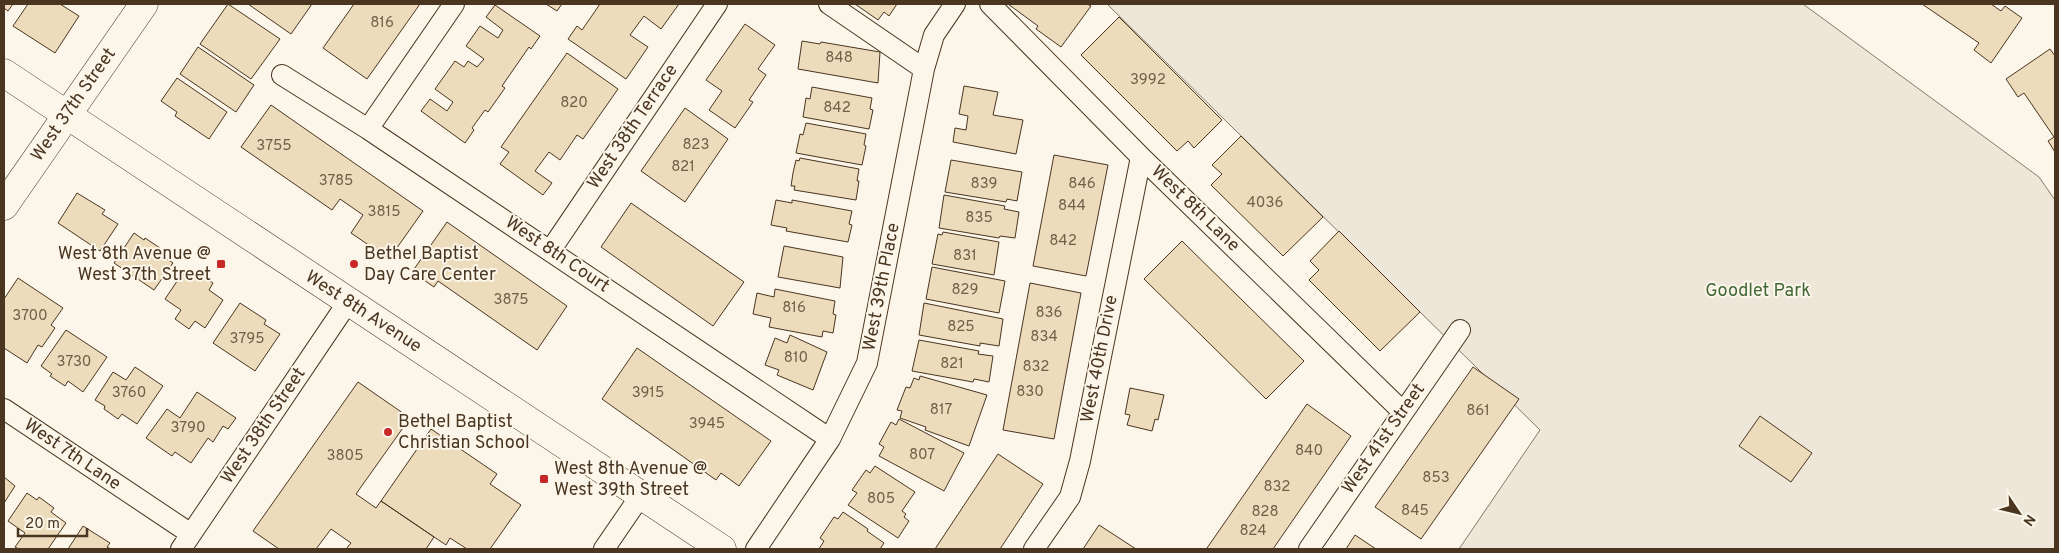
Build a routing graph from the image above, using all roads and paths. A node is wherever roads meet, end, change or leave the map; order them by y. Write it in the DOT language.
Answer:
graph roads {
  1 [pos="144,4"];
  2 [pos="454,4"];
  3 [pos="717,4"];
  4 [pos="829,4"];
  5 [pos="955,4"];
  6 [pos="990,4"];
  7 [pos="924,69"];
  8 [pos="4,73"];
  9 [pos="282,75"];
  10 [pos="66,115"];
  11 [pos="368,129"];
  12 [pos="1141,157"];
  13 [pos="4,206"];
  14 [pos="550,250"];
  15 [pos="348,302"];
  16 [pos="1460,330"];
  17 [pos="4,409"];
  18 [pos="1403,412"];
  19 [pos="830,439"];
  20 [pos="641,495"];
  21 [pos="186,542"];
  22 [pos="604,549"];
  23 [pos="722,549"];
  24 [pos="756,549"];
  25 [pos="1034,549"];
  26 [pos="1309,549"];
  1 -- 10 [label="street, West 37th Street"];
  2 -- 11 [label="street"];
  3 -- 14 [label="street, West 38th Terrace"];
  4 -- 7 [label="street"];
  5 -- 7 [label="street, West 39th Place"];
  6 -- 12 [label="street, West 8th Lane"];
  7 -- 19 [label="street, West 39th Place"];
  8 -- 10 [label="street, West 8th Avenue"];
  9 -- 11 [label="street, West 8th Court"];
  10 -- 13 [label="street, West 37th Street"];
  10 -- 15 [label="street, West 8th Avenue"];
  11 -- 14 [label="street, West 8th Court"];
  12 -- 18 [label="street, West 8th Lane"];
  12 -- 25 [label="street, West 40th Drive"];
  14 -- 19 [label="street, West 8th Court"];
  15 -- 20 [label="street, West 8th Avenue"];
  15 -- 21 [label="street, West 38th Street"];
  16 -- 18 [label="street, West 41st Street"];
  17 -- 21 [label="street, West 7th Lane"];
  18 -- 26 [label="street, West 41st Street"];
  19 -- 24 [label="street, West 39th Place"];
  20 -- 22 [label="street"];
  20 -- 23 [label="street, West 8th Avenue"];
}
